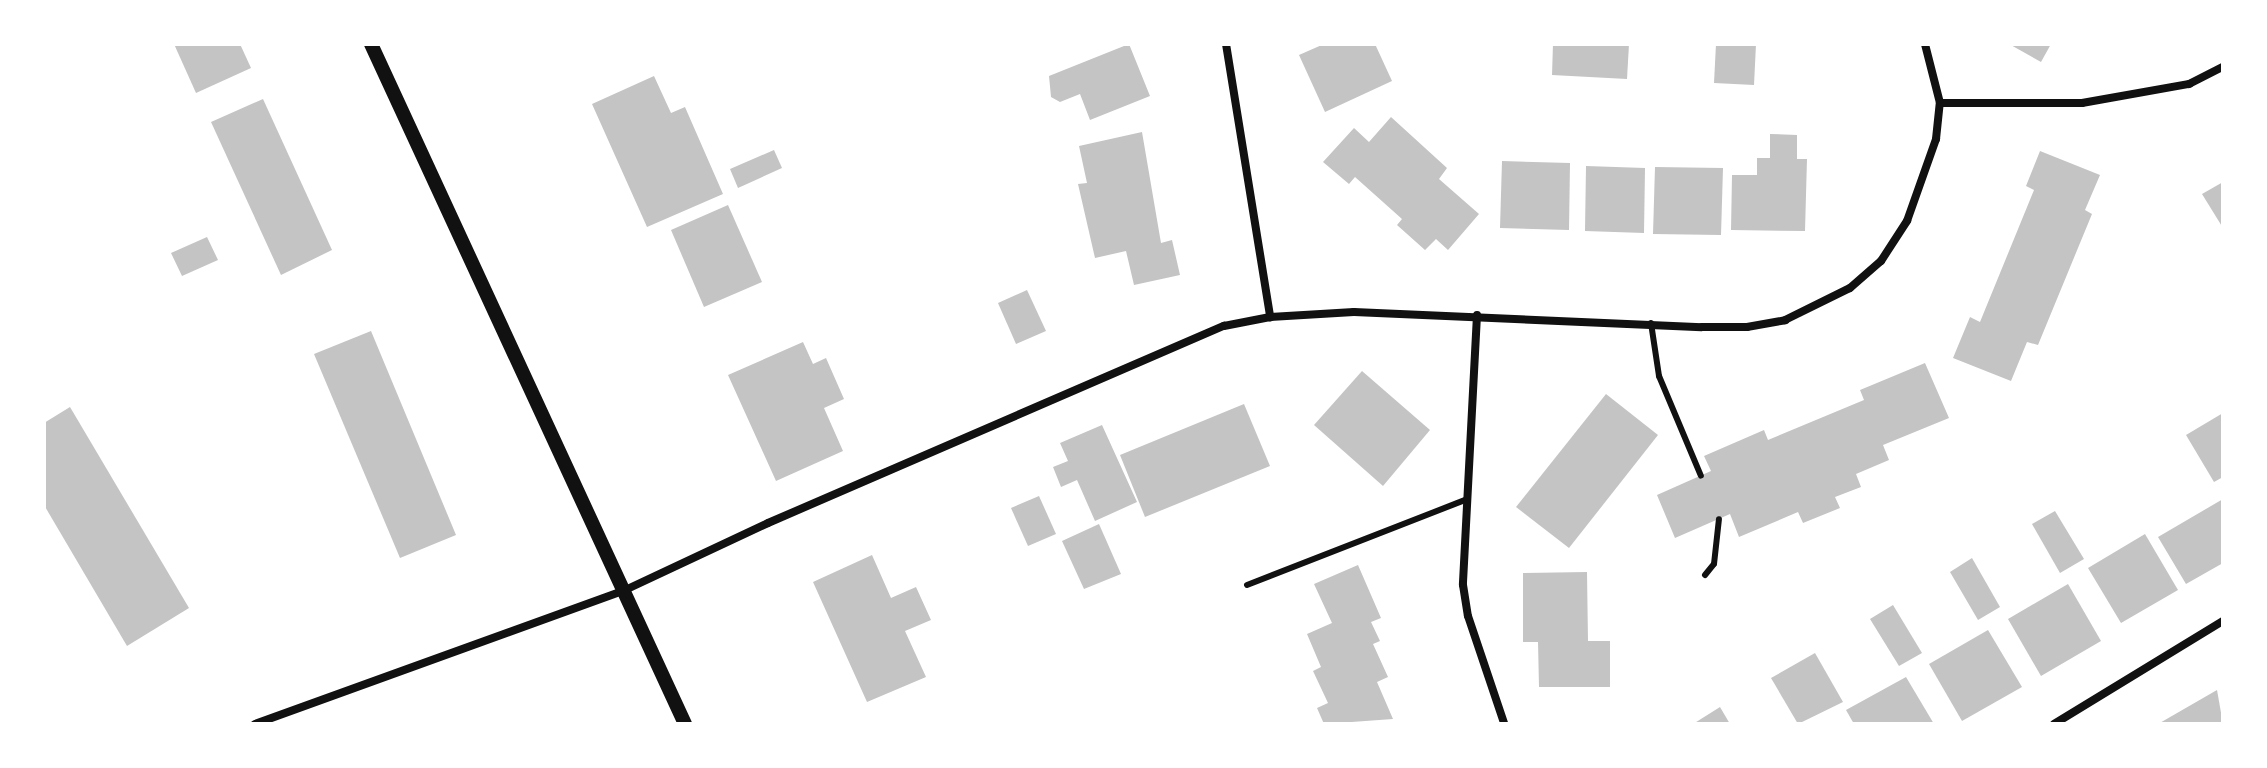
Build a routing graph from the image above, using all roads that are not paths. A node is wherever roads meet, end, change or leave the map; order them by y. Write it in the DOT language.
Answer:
graph roads {
  1 [pos="371,44"];
  2 [pos="1226,44"];
  3 [pos="1925,44"];
  4 [pos="2223,67"];
  5 [pos="1940,103"];
  6 [pos="1477,315"];
  7 [pos="1270,317"];
  8 [pos="1651,323"];
  9 [pos="1701,476"];
  10 [pos="1468,499"];
  11 [pos="1719,519"];
  12 [pos="1705,575"];
  13 [pos="1247,585"];
  14 [pos="623,591"];
  15 [pos="2223,621"];
  16 [pos="255,724"];
  17 [pos="685,724"];
  18 [pos="1504,724"];
  19 [pos="2054,724"];
  1 -- 14 [label="street"];
  2 -- 7 [label="street"];
  3 -- 5 [label="street"];
  4 -- 5 [label="street"];
  5 -- 8 [label="street"];
  6 -- 7 [label="street"];
  6 -- 8 [label="street"];
  6 -- 10 [label="street"];
  7 -- 14 [label="street"];
  8 -- 9 [label="lane"];
  10 -- 13 [label="lane"];
  10 -- 18 [label="street"];
  11 -- 12 [label="lane"];
  14 -- 16 [label="street"];
  14 -- 17 [label="street"];
  15 -- 19 [label="street"];
}
